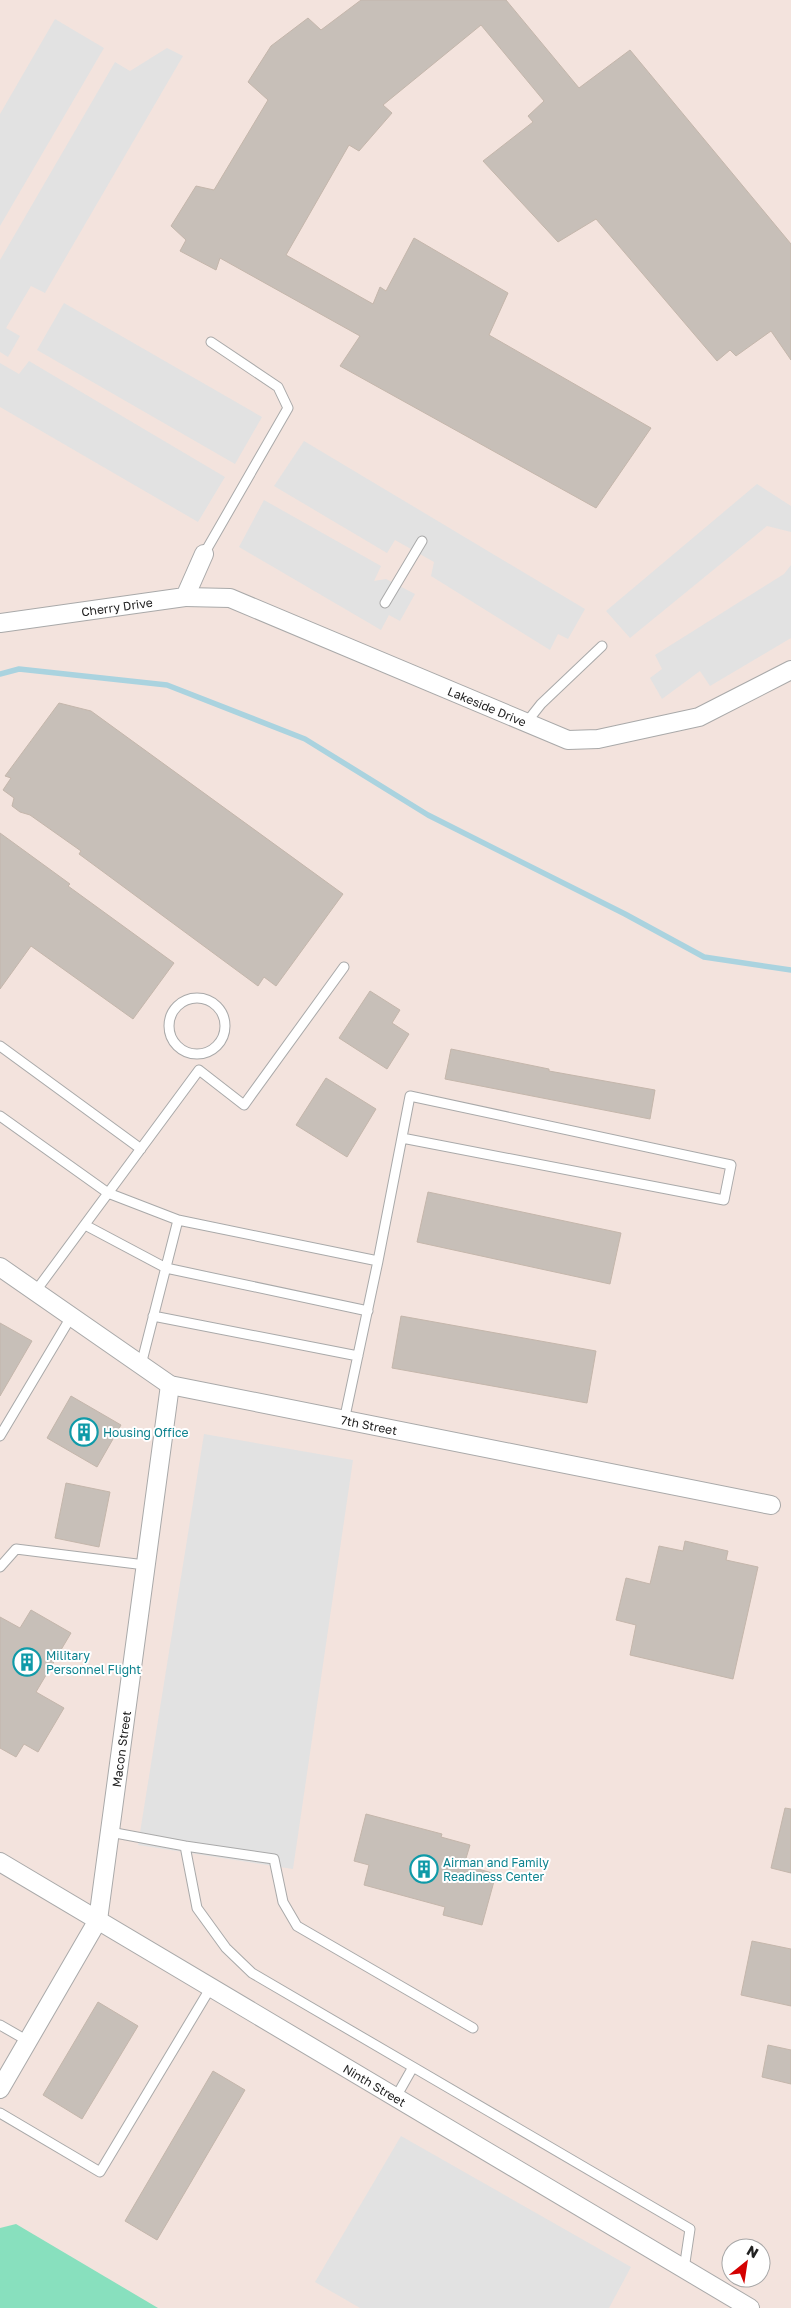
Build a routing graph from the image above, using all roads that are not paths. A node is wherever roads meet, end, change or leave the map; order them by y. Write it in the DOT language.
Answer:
graph roads {
  1 [pos="211,342"];
  2 [pos="422,541"];
  3 [pos="204,554"];
  4 [pos="185,597"];
  5 [pos="386,603"];
  6 [pos="0,623"];
  7 [pos="602,646"];
  8 [pos="791,670"];
  9 [pos="526,723"];
  10 [pos="344,967"];
  11 [pos="0,1046"];
  12 [pos="198,1054"];
  13 [pos="199,1070"];
  14 [pos="0,1116"];
  15 [pos="402,1138"];
  16 [pos="141,1149"];
  17 [pos="108,1193"];
  18 [pos="178,1220"];
  19 [pos="85,1225"];
  20 [pos="378,1261"];
  21 [pos="0,1267"];
  22 [pos="166,1268"];
  23 [pos="35,1292"];
  24 [pos="368,1311"];
  25 [pos="153,1316"];
  26 [pos="71,1317"];
  27 [pos="358,1356"];
  28 [pos="141,1366"];
  29 [pos="170,1385"];
  30 [pos="344,1421"];
  31 [pos="0,1436"];
  32 [pos="771,1505"];
  33 [pos="145,1565"];
  34 [pos="0,1567"];
  35 [pos="110,1832"];
  36 [pos="185,1846"];
  37 [pos="0,1862"];
  38 [pos="98,1920"];
  39 [pos="211,1987"];
  40 [pos="0,2025"];
  41 [pos="473,2028"];
  42 [pos="28,2041"];
  43 [pos="413,2067"];
  44 [pos="0,2089"];
  45 [pos="396,2097"];
  46 [pos="0,2113"];
  47 [pos="684,2269"];
  48 [pos="750,2308"];
  1 -- 3 [label="lane"];
  2 -- 5 [label="lane"];
  3 -- 4 [label="street"];
  4 -- 6 [label="street, Cherry Drive"];
  4 -- 9 [label="street, Lakeside Drive"];
  7 -- 9 [label="lane"];
  8 -- 9 [label="street, Lakeside Drive"];
  10 -- 13 [label="lane"];
  11 -- 16 [label="lane"];
  12 -- 12 [label="lane"];
  12 -- 13 [label="lane"];
  13 -- 16 [label="lane"];
  14 -- 17 [label="lane"];
  15 -- 15 [label="lane"];
  15 -- 20 [label="lane"];
  16 -- 17 [label="lane"];
  17 -- 18 [label="lane"];
  17 -- 19 [label="lane"];
  18 -- 20 [label="lane"];
  18 -- 22 [label="lane"];
  19 -- 22 [label="lane"];
  19 -- 23 [label="lane"];
  20 -- 24 [label="lane"];
  21 -- 23 [label="street, 7th Street"];
  22 -- 24 [label="lane"];
  22 -- 25 [label="lane"];
  23 -- 26 [label="street, 7th Street"];
  24 -- 27 [label="lane"];
  25 -- 27 [label="lane"];
  25 -- 28 [label="lane"];
  26 -- 28 [label="street, 7th Street"];
  26 -- 31 [label="lane"];
  27 -- 30 [label="lane"];
  28 -- 29 [label="street, 7th Street"];
  29 -- 30 [label="street, 7th Street"];
  29 -- 33 [label="street, Macon Street"];
  30 -- 32 [label="street, 7th Street"];
  33 -- 34 [label="lane"];
  33 -- 35 [label="street, Macon Street"];
  35 -- 36 [label="lane"];
  35 -- 38 [label="street, Macon Street"];
  36 -- 41 [label="lane"];
  36 -- 43 [label="lane"];
  37 -- 38 [label="street, Ninth Street"];
  38 -- 39 [label="street, Ninth Street"];
  38 -- 42 [label="street, Macon Street"];
  39 -- 45 [label="street, Ninth Street"];
  39 -- 46 [label="lane"];
  40 -- 42 [label="lane"];
  42 -- 44 [label="street, Macon Street"];
  43 -- 45 [label="lane"];
  43 -- 47 [label="lane"];
  45 -- 47 [label="street, Ninth Street"];
  47 -- 48 [label="street, Ninth Street"];
}
